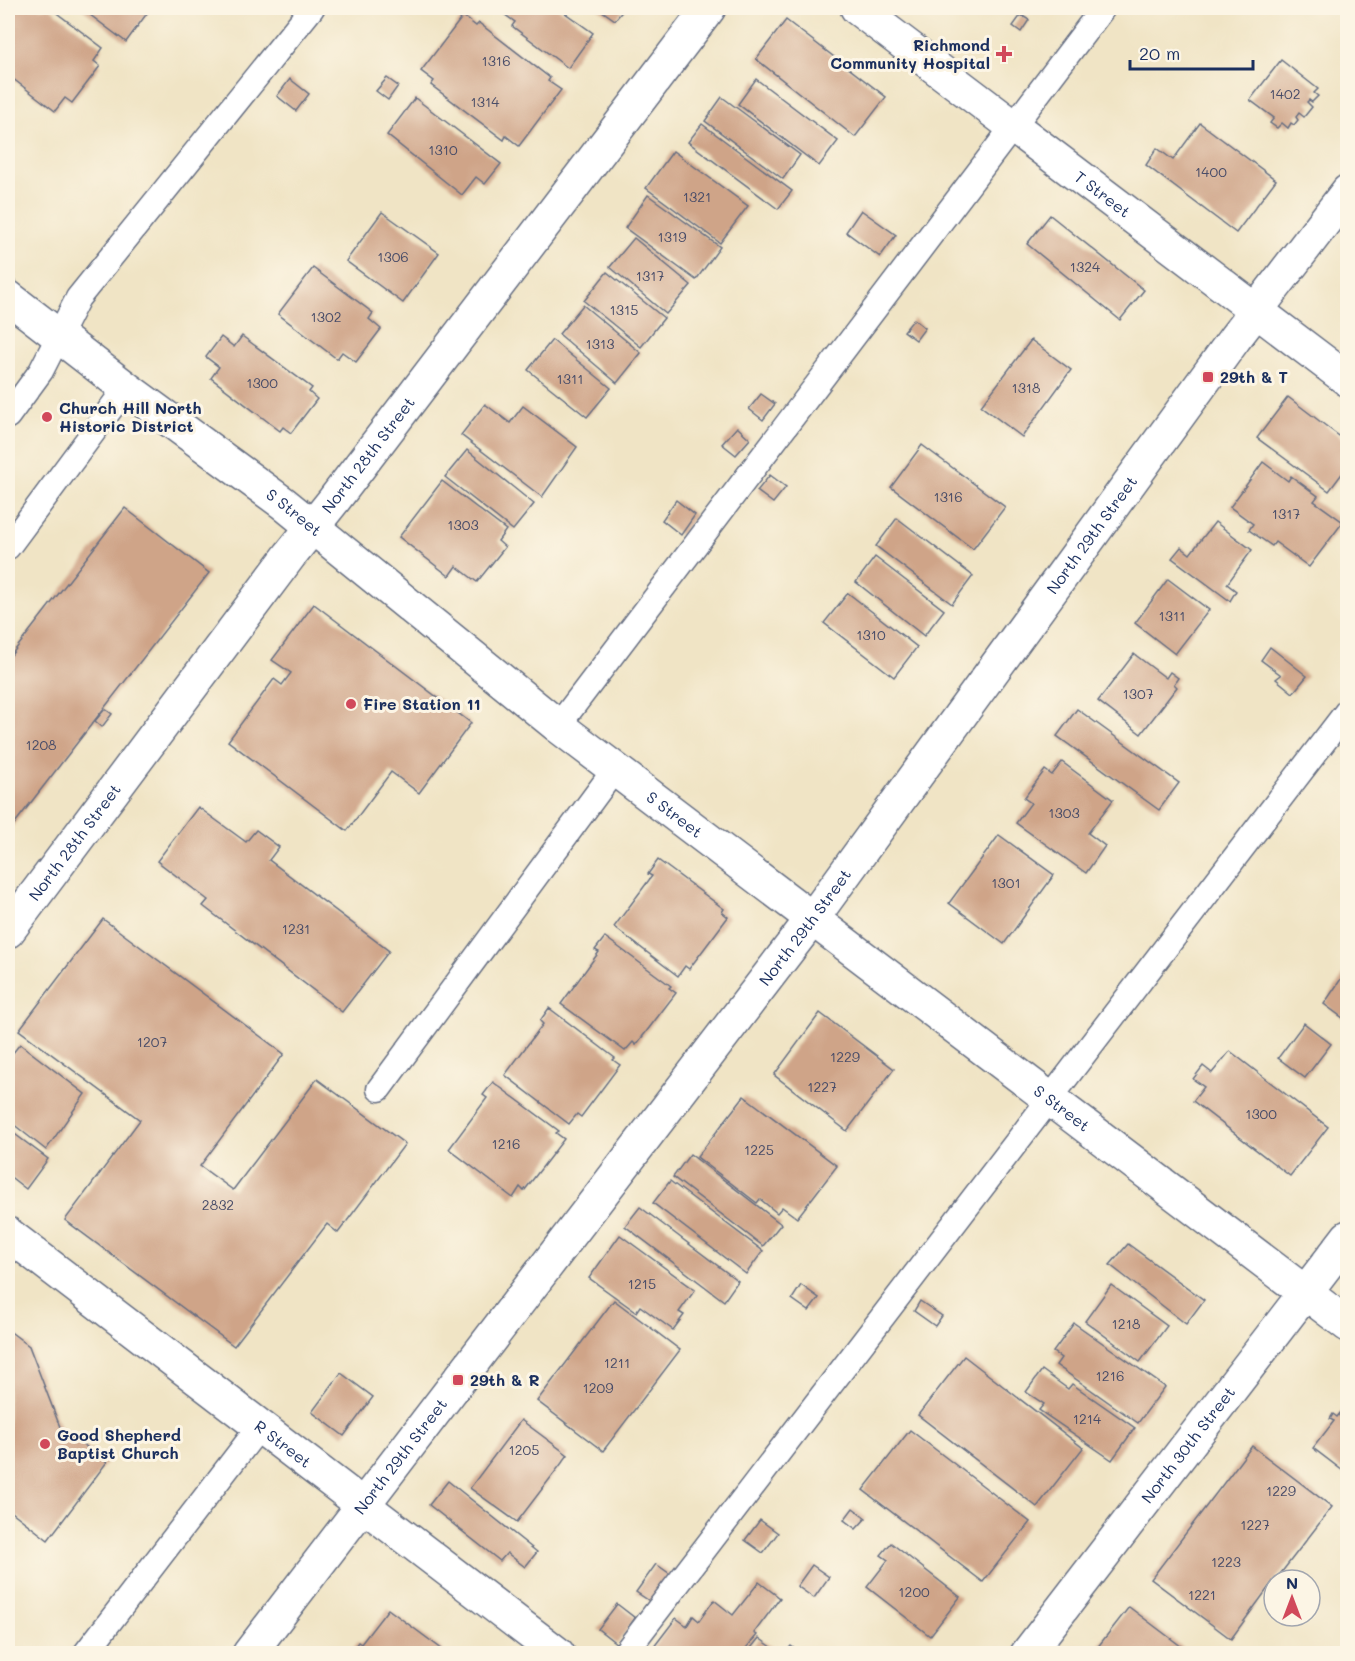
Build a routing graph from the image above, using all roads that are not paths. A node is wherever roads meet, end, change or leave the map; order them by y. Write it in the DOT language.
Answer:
graph roads {
  1 [pos="312,8"];
  2 [pos="709,8"];
  3 [pos="857,8"];
  4 [pos="1103,8"];
  5 [pos="1013,126"];
  6 [pos="1347,191"];
  7 [pos="8,297"];
  8 [pos="1256,310"];
  9 [pos="59,336"];
  10 [pos="1347,380"];
  11 [pos="126,388"];
  12 [pos="8,416"];
  13 [pos="312,527"];
  14 [pos="8,548"];
  15 [pos="1347,710"];
  16 [pos="558,726"];
  17 [pos="615,769"];
  18 [pos="812,920"];
  19 [pos="8,931"];
  20 [pos="379,1089"];
  21 [pos="1049,1099"];
  22 [pos="8,1234"];
  23 [pos="1347,1237"];
  24 [pos="1304,1293"];
  25 [pos="1347,1325"];
  26 [pos="260,1426"];
  27 [pos="363,1505"];
  28 [pos="86,1653"];
  29 [pos="249,1653"];
  30 [pos="558,1653"];
  31 [pos="624,1653"];
  32 [pos="1027,1653"];
  1 -- 9 [label="lane"];
  2 -- 13 [label="street, North 28th Street"];
  3 -- 5 [label="street, T Street"];
  4 -- 5 [label="lane"];
  5 -- 8 [label="street, T Street"];
  5 -- 16 [label="lane"];
  6 -- 8 [label="street, North 29th Street"];
  7 -- 9 [label="street, S Street"];
  8 -- 10 [label="street, T Street"];
  8 -- 18 [label="street, North 29th Street"];
  9 -- 11 [label="street, S Street"];
  9 -- 12 [label="lane"];
  11 -- 13 [label="street, S Street"];
  11 -- 14 [label="lane"];
  13 -- 16 [label="street, S Street"];
  13 -- 19 [label="street, North 28th Street"];
  15 -- 21 [label="lane"];
  16 -- 17 [label="street, S Street"];
  17 -- 18 [label="street, S Street"];
  17 -- 20 [label="lane"];
  18 -- 21 [label="street, S Street"];
  18 -- 27 [label="street, North 29th Street"];
  21 -- 24 [label="street, S Street"];
  21 -- 31 [label="lane"];
  22 -- 26 [label="street, R Street"];
  23 -- 24 [label="street, North 30th Street"];
  24 -- 25 [label="street, S Street"];
  24 -- 32 [label="street, North 30th Street"];
  26 -- 27 [label="street, R Street"];
  26 -- 28 [label="lane"];
  27 -- 29 [label="street, North 29th Street"];
  27 -- 30 [label="street, R Street"];
}
